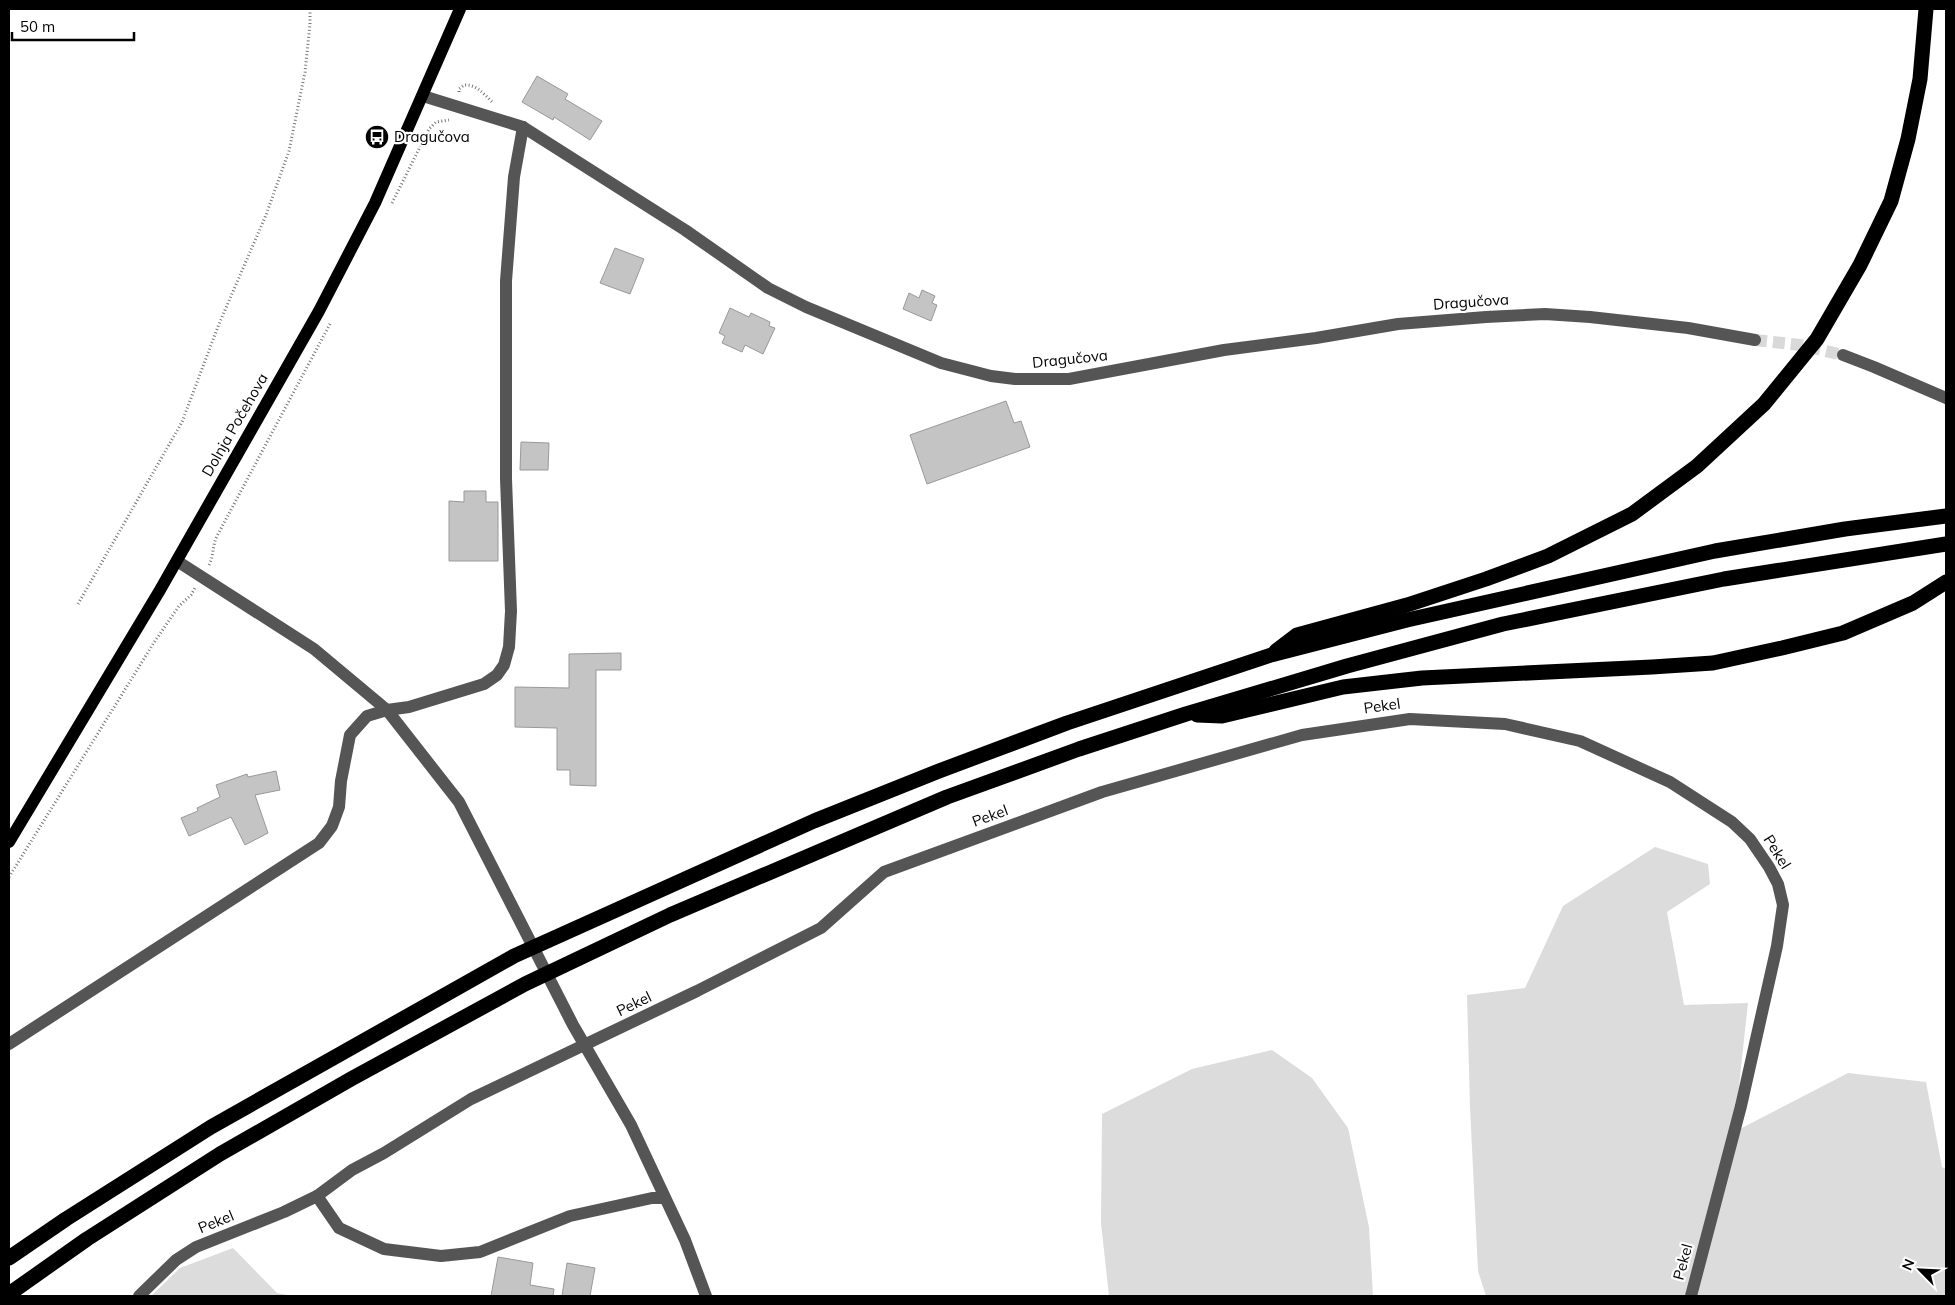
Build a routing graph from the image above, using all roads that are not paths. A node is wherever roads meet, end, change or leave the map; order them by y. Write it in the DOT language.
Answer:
graph roads {
  1 [pos="460,9"];
  2 [pos="1926,9"];
  3 [pos="422,96"];
  4 [pos="523,127"];
  5 [pos="1755,340"];
  6 [pos="1843,356"];
  7 [pos="1946,398"];
  8 [pos="1946,516"];
  9 [pos="1946,544"];
  10 [pos="176,561"];
  11 [pos="1946,582"];
  12 [pos="1271,655"];
  13 [pos="387,710"];
  14 [pos="1186,714"];
  15 [pos="9,842"];
  16 [pos="9,1044"];
  17 [pos="585,1045"];
  18 [pos="317,1196"];
  19 [pos="664,1198"];
  20 [pos="9,1258"];
  21 [pos="9,1294"];
  22 [pos="139,1296"];
  23 [pos="706,1296"];
  24 [pos="1691,1296"];
  1 -- 3 [label="main road, Dolnja Počehova"];
  2 -- 12 [label="highway"];
  3 -- 4 [label="street, Dragučova"];
  3 -- 10 [label="main road, Dolnja Počehova"];
  4 -- 5 [label="street, Dragučova"];
  4 -- 13 [label="street"];
  6 -- 7 [label="street"];
  8 -- 12 [label="highway"];
  9 -- 14 [label="highway"];
  10 -- 13 [label="street"];
  10 -- 15 [label="main road, Dolnja Počehova"];
  11 -- 14 [label="highway"];
  12 -- 20 [label="highway"];
  13 -- 16 [label="street"];
  13 -- 17 [label="street"];
  14 -- 21 [label="highway"];
  17 -- 18 [label="street, Pekel"];
  17 -- 19 [label="street"];
  17 -- 24 [label="street, Pekel"];
  18 -- 19 [label="street"];
  18 -- 22 [label="street, Pekel"];
  19 -- 23 [label="street"];
}
